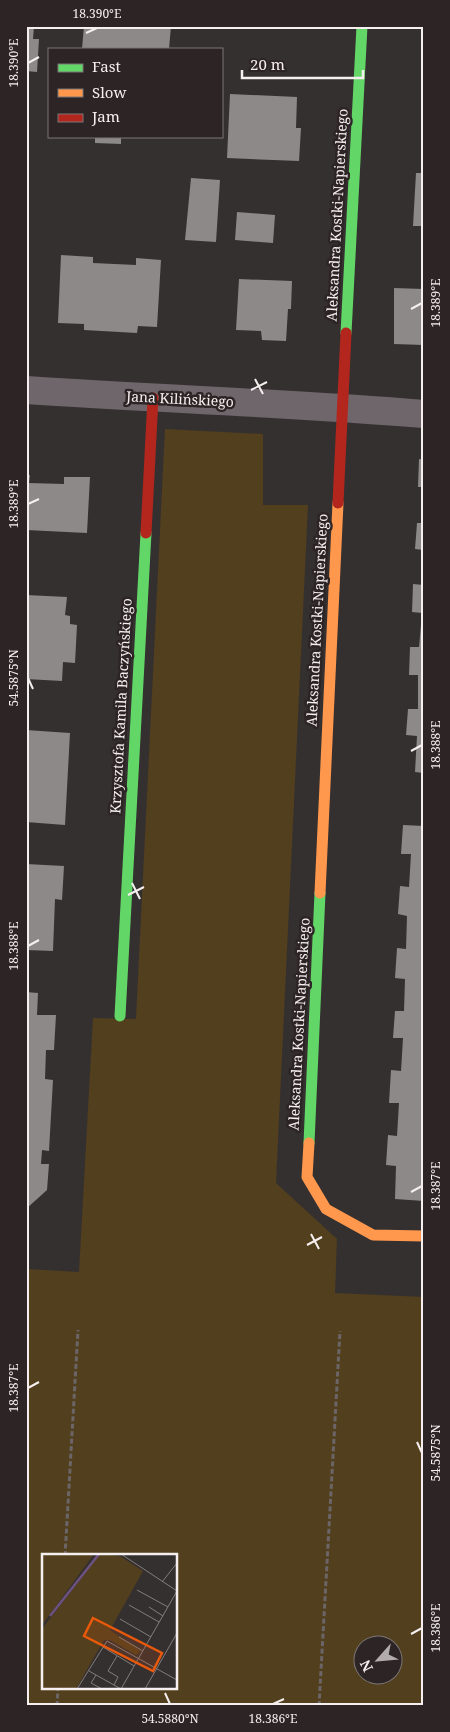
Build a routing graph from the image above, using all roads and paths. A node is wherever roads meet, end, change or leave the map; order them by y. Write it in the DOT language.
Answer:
graph roads {
  1 [pos="362,26"];
  2 [pos="26,390"];
  3 [pos="153,398"];
  4 [pos="342,407"];
  5 [pos="424,414"];
  6 [pos="120,1016"];
  7 [pos="424,1236"];
  8 [pos="78,1330"];
  9 [pos="340,1331"];
  10 [pos="65,1554"];
  11 [pos="58,1690"];
  12 [pos="57,1706"];
  13 [pos="319,1706"];
  1 -- 4 [label="street, Aleksandra Kostki-Napierskiego"];
  2 -- 3 [label="street, Jana Kilińskiego"];
  3 -- 4 [label="street, Jana Kilińskiego"];
  3 -- 6 [label="street, Krzysztofa Kamila Baczyńskiego"];
  4 -- 5 [label="street, Jana Kilińskiego"];
  4 -- 7 [label="street, Aleksandra Kostki-Napierskiego"];
  8 -- 10 [label="path"];
  9 -- 13 [label="path"];
  11 -- 12 [label="path"];
}
